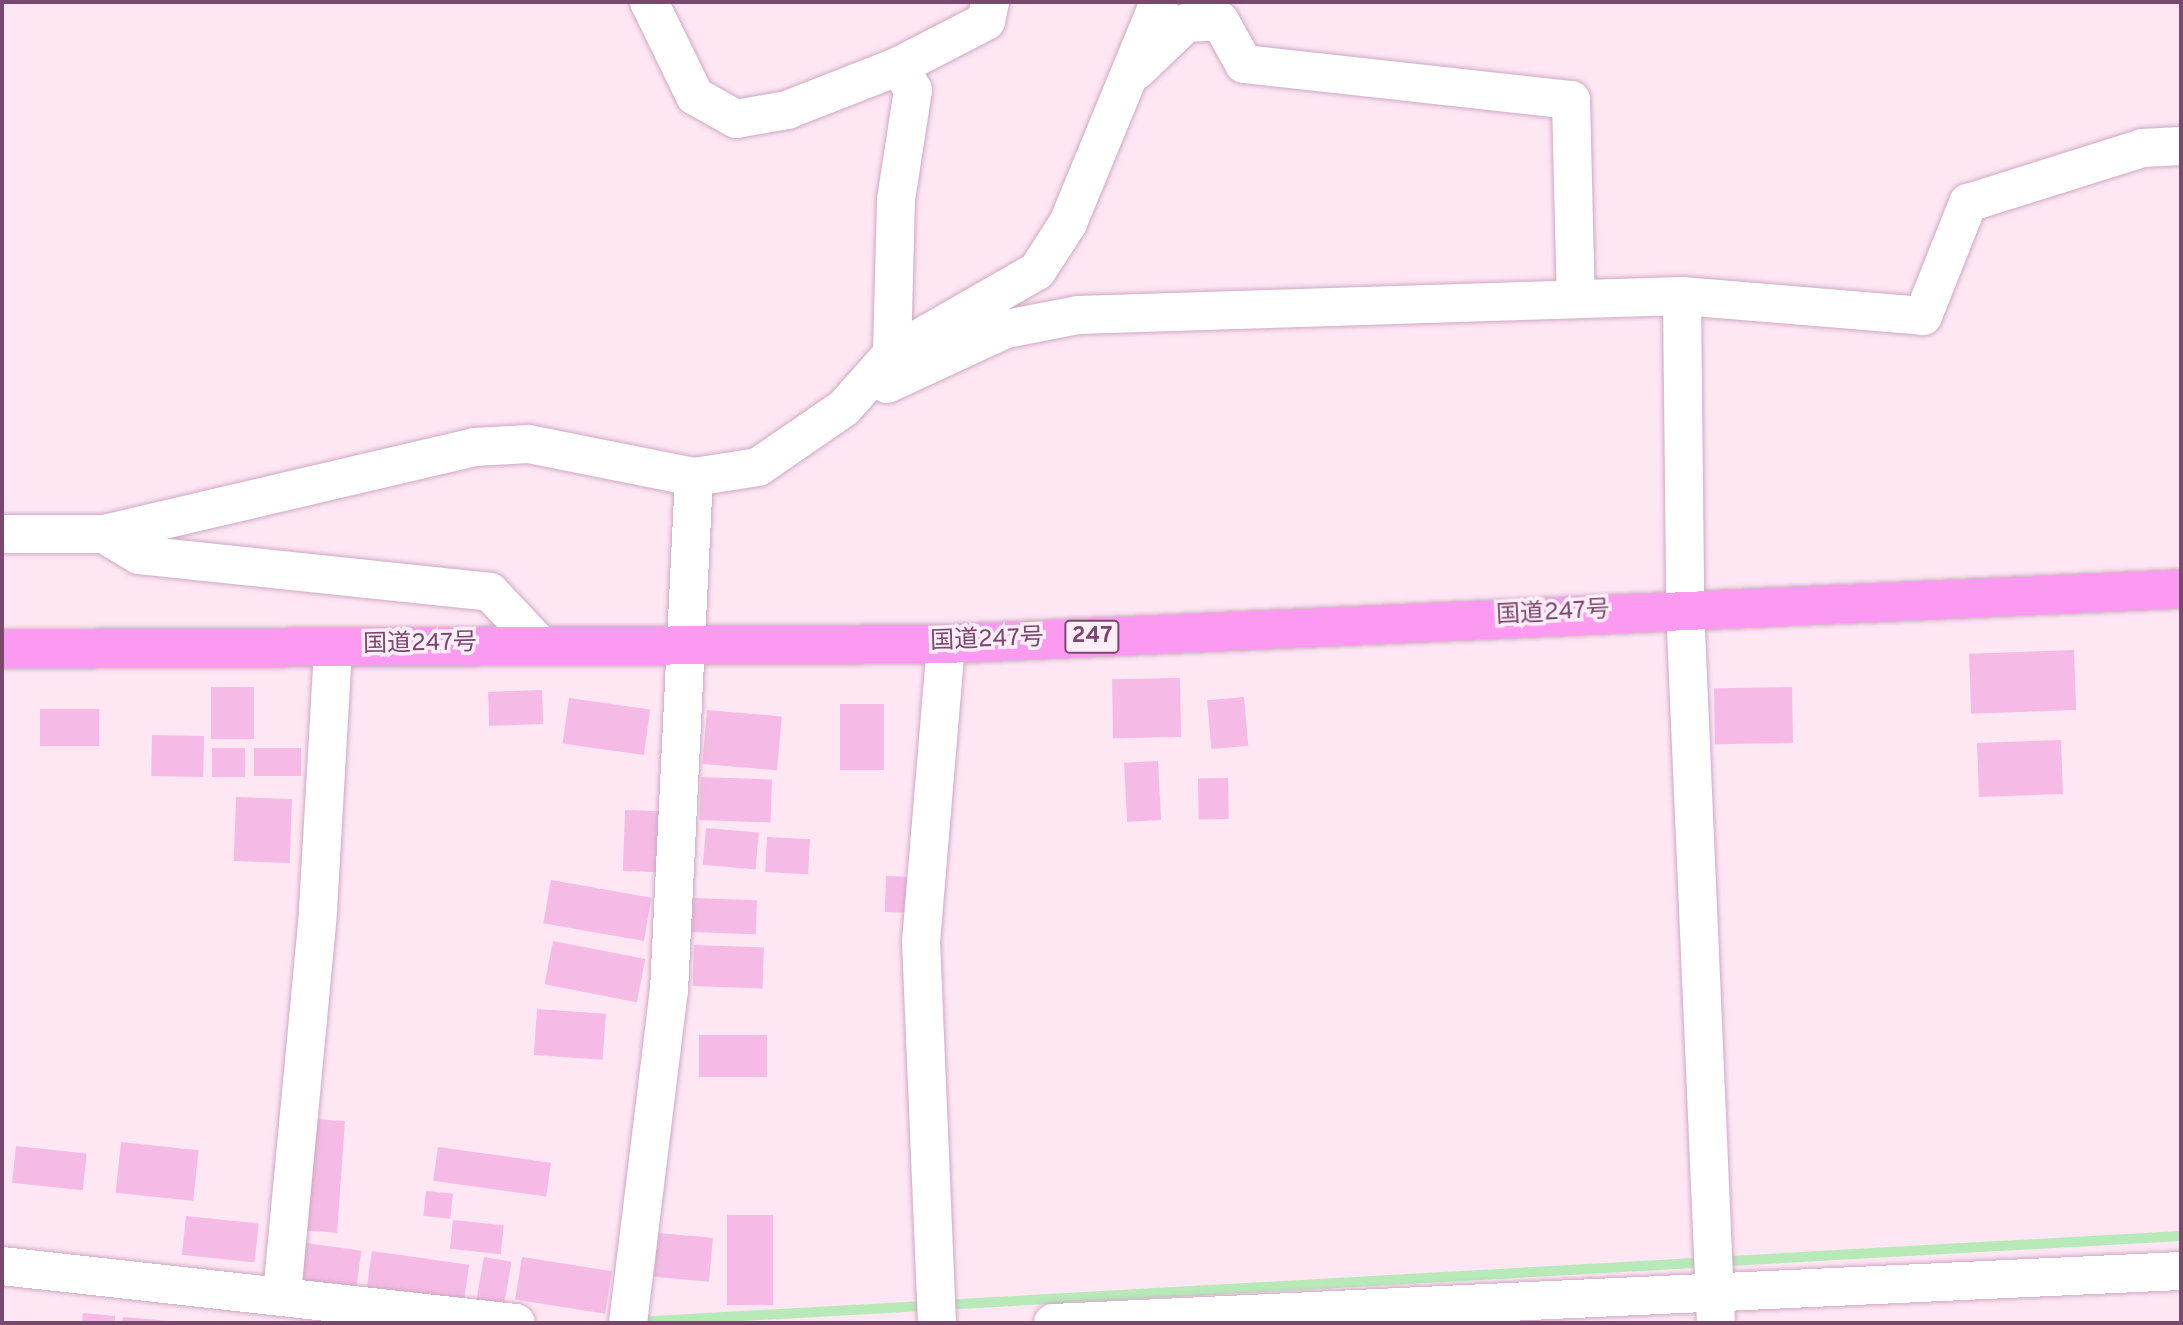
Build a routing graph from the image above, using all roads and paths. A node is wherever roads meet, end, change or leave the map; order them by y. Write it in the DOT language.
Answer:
graph roads {
  1 [pos="649,2"];
  2 [pos="990,2"];
  3 [pos="1159,2"];
  4 [pos="899,66"];
  5 [pos="1128,78"];
  6 [pos="2181,146"];
  7 [pos="1682,296"];
  8 [pos="1576,299"];
  9 [pos="892,354"];
  10 [pos="844,408"];
  11 [pos="695,477"];
  12 [pos="2,534"];
  13 [pos="104,534"];
  14 [pos="2181,589"];
  15 [pos="1685,608"];
  16 [pos="685,641"];
  17 [pos="538,643"];
  18 [pos="946,644"];
  19 [pos="333,647"];
  20 [pos="2,649"];
  21 [pos="2,1266"];
  22 [pos="2181,1271"];
  23 [pos="282,1294"];
  24 [pos="1715,1299"];
  25 [pos="629,1311"];
  26 [pos="515,1323"];
  27 [pos="937,1323"];
  28 [pos="1053,1323"];
  1 -- 4 [label="street"];
  2 -- 4 [label="street"];
  3 -- 5 [label="street"];
  4 -- 9 [label="street"];
  5 -- 8 [label="street"];
  5 -- 9 [label="street"];
  6 -- 7 [label="street"];
  7 -- 8 [label="street"];
  7 -- 15 [label="street"];
  8 -- 10 [label="street"];
  9 -- 10 [label="street"];
  10 -- 11 [label="street"];
  11 -- 13 [label="street"];
  11 -- 16 [label="street"];
  12 -- 13 [label="street"];
  13 -- 17 [label="street"];
  14 -- 15 [label="highway, 国道247号 / 247"];
  15 -- 18 [label="highway, 国道247号 / 247"];
  15 -- 24 [label="street"];
  16 -- 17 [label="highway, 国道247号 / 247"];
  16 -- 18 [label="highway, 国道247号 / 247"];
  16 -- 25 [label="street"];
  17 -- 19 [label="highway, 国道247号 / 247"];
  18 -- 27 [label="street"];
  19 -- 20 [label="highway, 国道247号 / 247"];
  19 -- 23 [label="street"];
  21 -- 23 [label="street"];
  22 -- 24 [label="street"];
  23 -- 26 [label="street"];
  24 -- 28 [label="street"];
}
